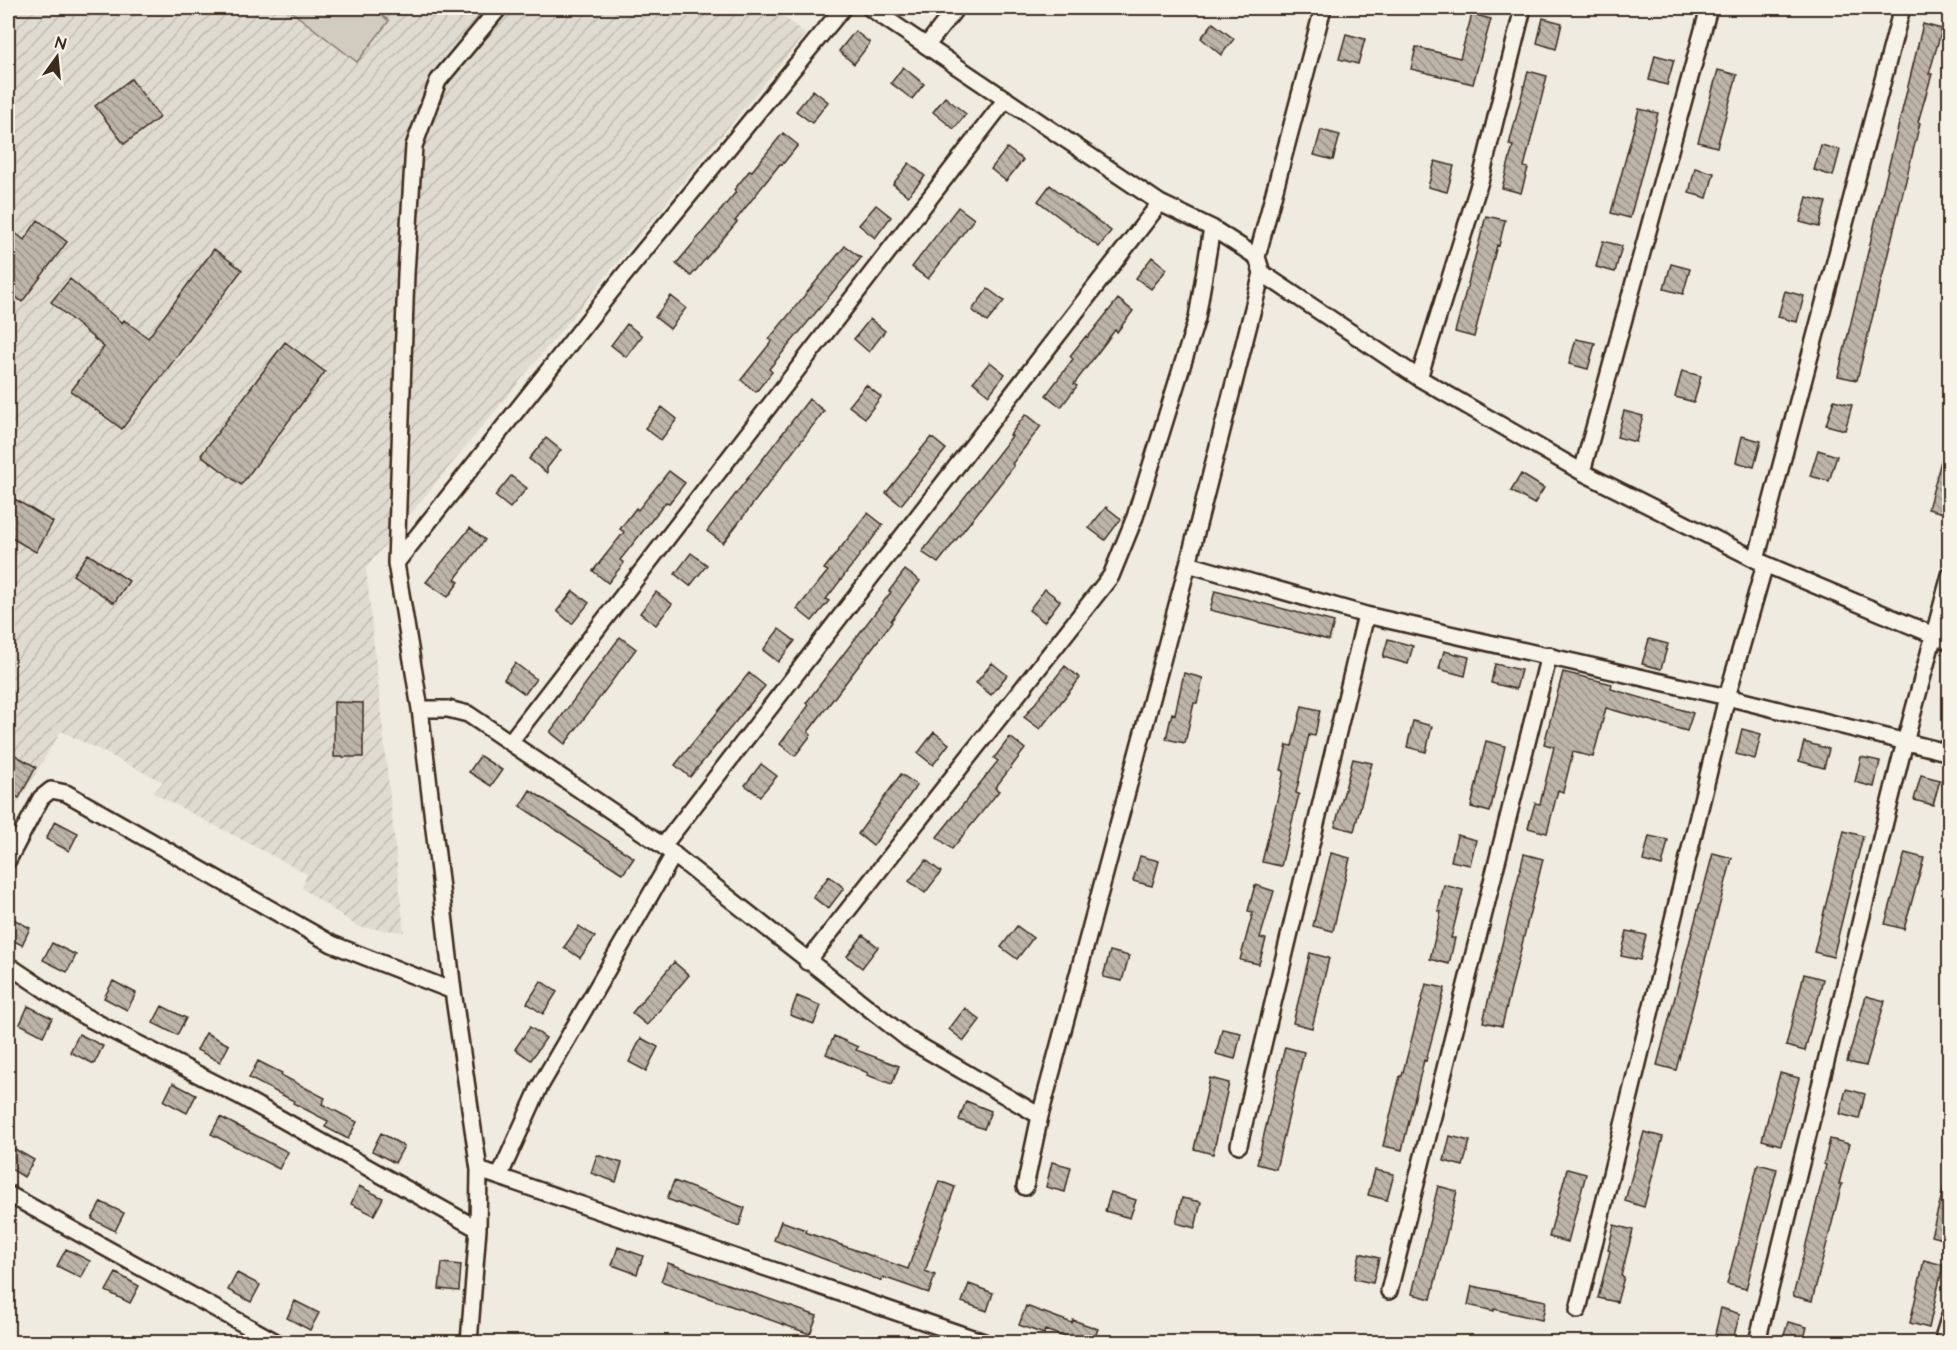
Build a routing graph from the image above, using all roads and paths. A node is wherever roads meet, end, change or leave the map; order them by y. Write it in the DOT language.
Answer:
graph roads {
  1 [pos="499,8"];
  2 [pos="843,8"];
  3 [pos="870,8"];
  4 [pos="956,8"];
  5 [pos="1323,8"];
  6 [pos="1523,8"];
  7 [pos="1708,8"];
  8 [pos="1902,8"];
  9 [pos="927,45"];
  10 [pos="1006,99"];
  11 [pos="1160,202"];
  12 [pos="1212,228"];
  13 [pos="1257,257"];
  14 [pos="1262,273"];
  15 [pos="1419,378"];
  16 [pos="1582,472"];
  17 [pos="1761,562"];
  18 [pos="396,563"];
  19 [pos="1188,564"];
  20 [pos="1950,575"];
  21 [pos="1366,615"];
  22 [pos="1934,636"];
  23 [pos="1950,642"];
  24 [pos="1549,655"];
  25 [pos="1727,697"];
  26 [pos="420,709"];
  27 [pos="510,742"];
  28 [pos="1906,743"];
  29 [pos="1950,753"];
  30 [pos="668,850"];
  31 [pos="8,860"];
  32 [pos="807,962"];
  33 [pos="8,965"];
  34 [pos="453,991"];
  35 [pos="1040,1116"];
  36 [pos="1239,1145"];
  37 [pos="479,1170"];
  38 [pos="499,1177"];
  39 [pos="1025,1187"];
  40 [pos="8,1194"];
  41 [pos="478,1229"];
  42 [pos="1389,1291"];
  43 [pos="1578,1310"];
  44 [pos="1950,1315"];
  45 [pos="1944,1335"];
  46 [pos="276,1342"];
  47 [pos="469,1342"];
  48 [pos="984,1342"];
  49 [pos="1757,1342"];
  1 -- 18 [label="street"];
  2 -- 18 [label="street"];
  3 -- 9 [label="street"];
  4 -- 9 [label="street"];
  5 -- 13 [label="street"];
  6 -- 15 [label="street"];
  7 -- 16 [label="street"];
  8 -- 17 [label="street"];
  9 -- 10 [label="street"];
  10 -- 11 [label="street"];
  10 -- 27 [label="street"];
  11 -- 12 [label="street"];
  11 -- 30 [label="street"];
  12 -- 13 [label="street"];
  12 -- 32 [label="street"];
  13 -- 14 [label="street"];
  14 -- 15 [label="street"];
  14 -- 19 [label="street"];
  15 -- 16 [label="street"];
  16 -- 17 [label="street"];
  17 -- 22 [label="street"];
  17 -- 25 [label="street"];
  18 -- 26 [label="street"];
  19 -- 21 [label="street"];
  19 -- 35 [label="street"];
  20 -- 22 [label="street"];
  21 -- 24 [label="street"];
  21 -- 36 [label="street"];
  22 -- 23 [label="street"];
  22 -- 28 [label="street"];
  24 -- 25 [label="street"];
  24 -- 42 [label="street"];
  25 -- 28 [label="street"];
  25 -- 43 [label="street"];
  26 -- 27 [label="street"];
  26 -- 34 [label="street"];
  27 -- 30 [label="street"];
  28 -- 29 [label="street"];
  28 -- 49 [label="street"];
  30 -- 32 [label="street"];
  30 -- 38 [label="street"];
  31 -- 34 [label="street"];
  32 -- 35 [label="street"];
  33 -- 41 [label="street"];
  34 -- 37 [label="street"];
  35 -- 39 [label="street"];
  37 -- 38 [label="street"];
  37 -- 41 [label="street"];
  38 -- 48 [label="street"];
  40 -- 46 [label="street"];
  41 -- 47 [label="street"];
  44 -- 45 [label="street"];
}
